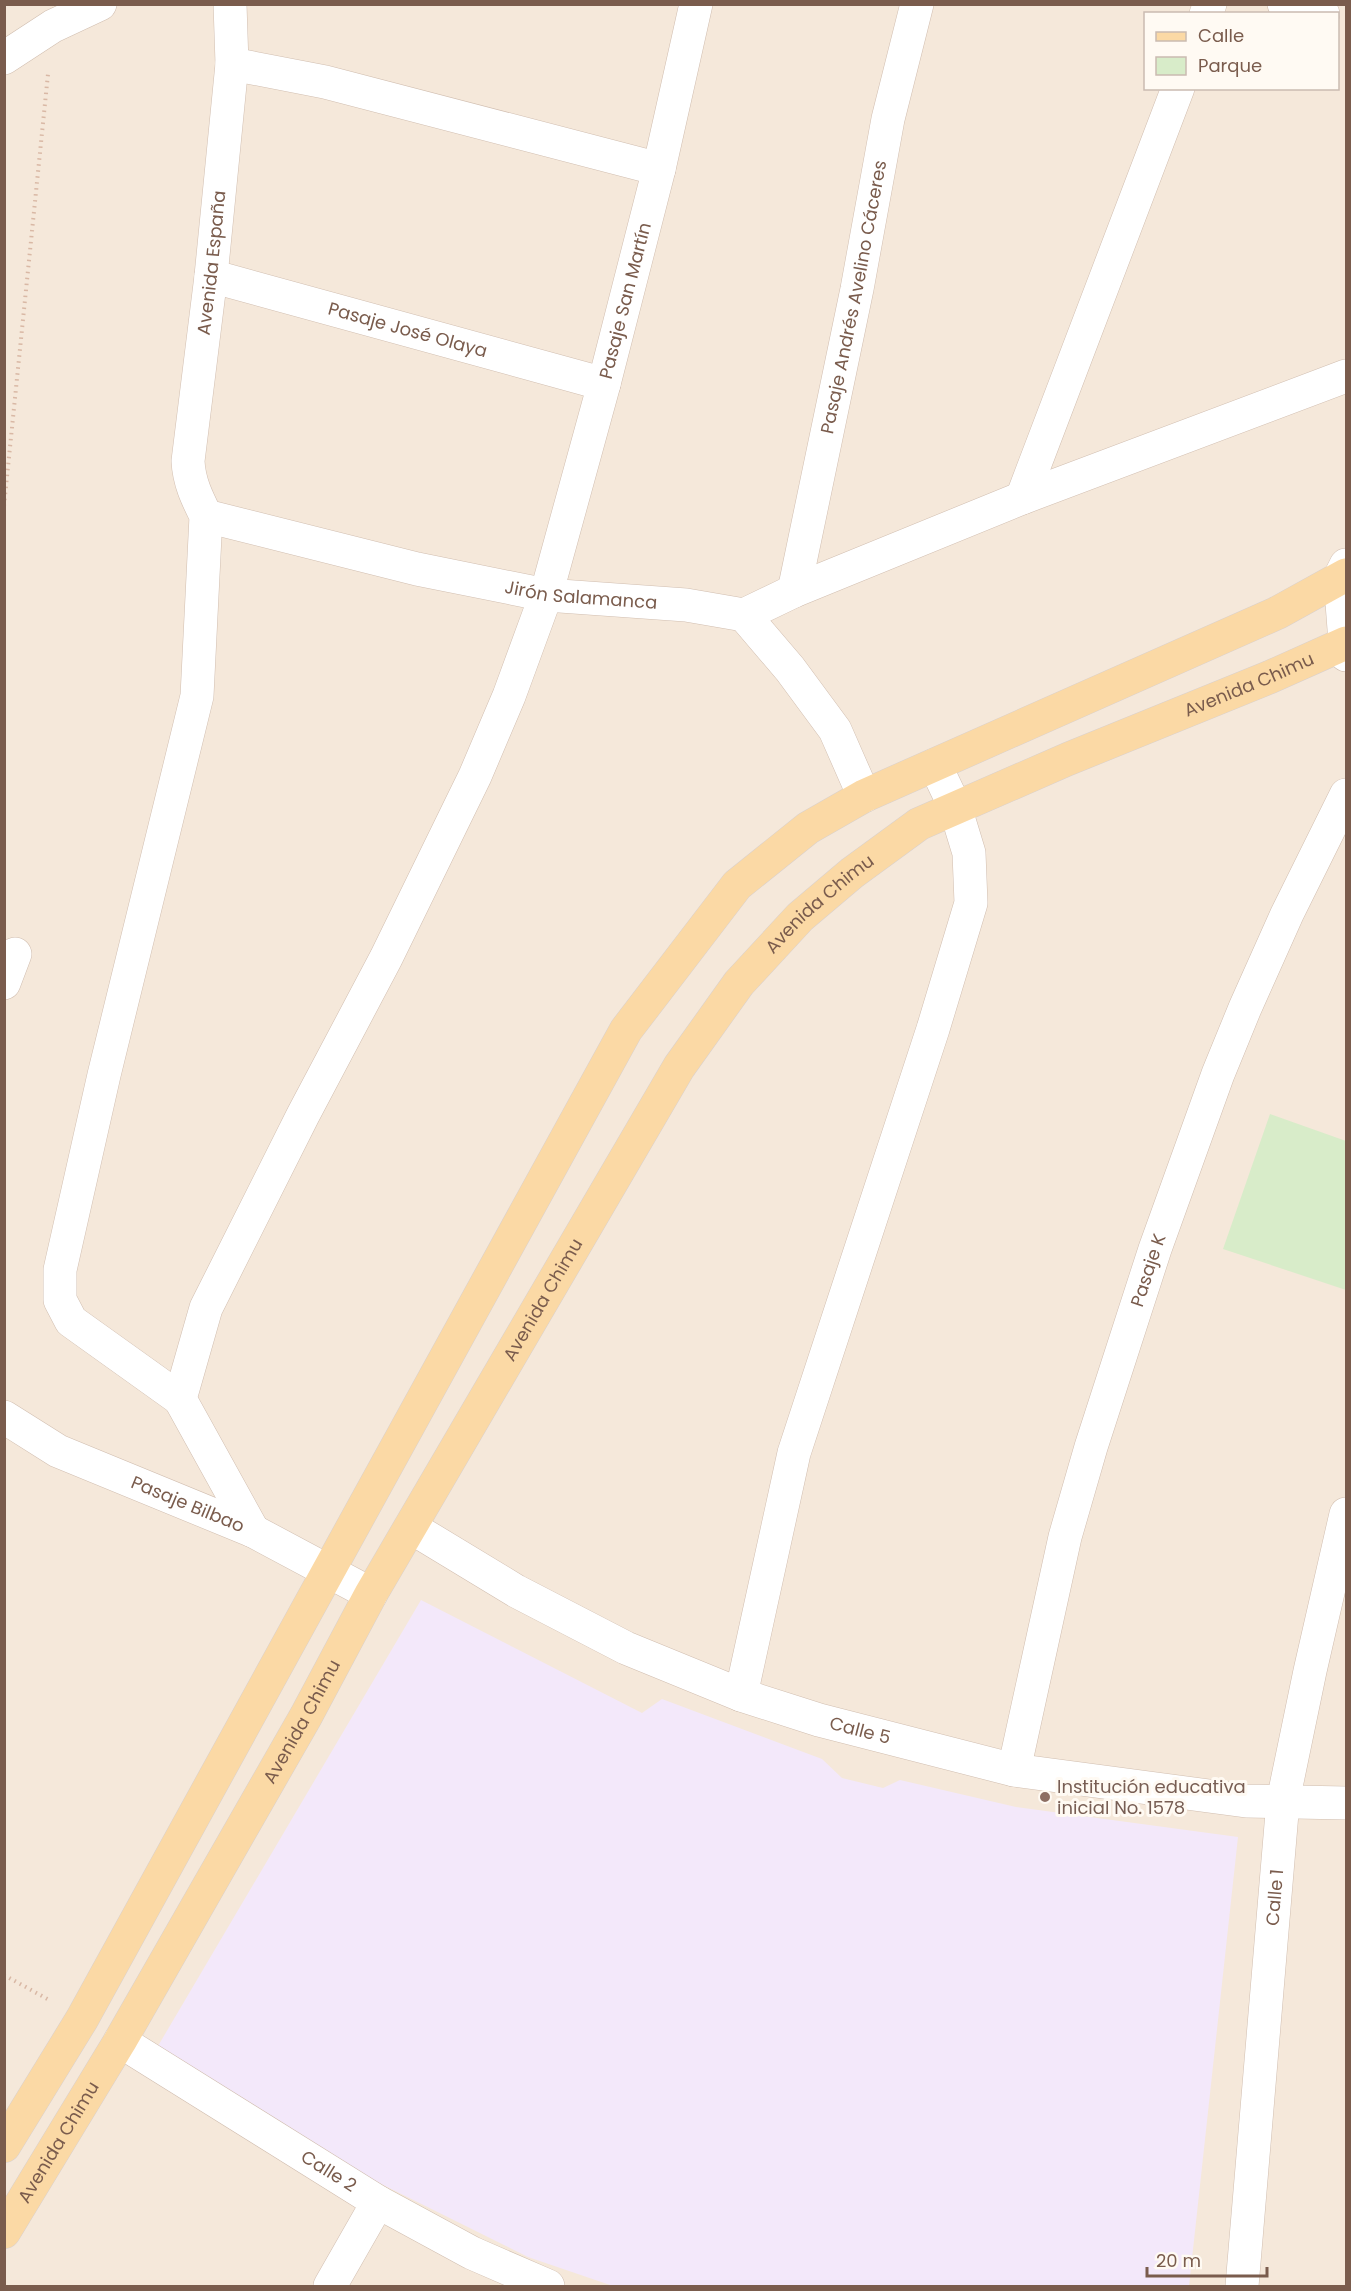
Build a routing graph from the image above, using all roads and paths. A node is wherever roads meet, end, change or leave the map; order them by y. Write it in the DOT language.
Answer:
graph roads {
  1 [pos="100,4"];
  2 [pos="230,4"];
  3 [pos="696,4"];
  4 [pos="917,4"];
  5 [pos="1284,4"];
  6 [pos="1315,12"];
  7 [pos="53,26"];
  8 [pos="4,58"];
  9 [pos="232,64"];
  10 [pos="1177,90"];
  11 [pos="659,169"];
  12 [pos="211,276"];
  13 [pos="1347,376"];
  14 [pos="604,384"];
  15 [pos="1022,498"];
  16 [pos="4,506"];
  17 [pos="206,516"];
  18 [pos="1344,572"];
  19 [pos="794,591"];
  20 [pos="546,595"];
  21 [pos="744,615"];
  22 [pos="1346,647"];
  23 [pos="935,765"];
  24 [pos="1347,795"];
  25 [pos="864,796"];
  26 [pos="956,807"];
  27 [pos="180,1399"];
  28 [pos="4,1418"];
  29 [pos="1347,1514"];
  30 [pos="411,1528"];
  31 [pos="253,1531"];
  32 [pos="328,1571"];
  33 [pos="371,1594"];
  34 [pos="741,1695"];
  35 [pos="1014,1770"];
  36 [pos="1283,1801"];
  37 [pos="1347,1803"];
  38 [pos="120,2041"];
  39 [pos="4,2146"];
  40 [pos="378,2202"];
  41 [pos="4,2232"];
  42 [pos="330,2286"];
  43 [pos="548,2286"];
  44 [pos="1242,2286"];
  1 -- 7 [label="street"];
  2 -- 9 [label="street, Avenida España"];
  3 -- 11 [label="street, Pasaje San Martín"];
  4 -- 19 [label="street, Pasaje Andrés Avelino Cáceres"];
  5 -- 6 [label="street"];
  7 -- 8 [label="street"];
  7 -- 16 [label="path"];
  9 -- 11 [label="street"];
  9 -- 12 [label="street, Avenida España"];
  10 -- 15 [label="street"];
  11 -- 14 [label="street, Pasaje San Martín"];
  12 -- 14 [label="street, Pasaje José Olaya"];
  12 -- 17 [label="street, Avenida España"];
  13 -- 15 [label="street"];
  14 -- 20 [label="street, Pasaje San Martín"];
  15 -- 19 [label="street"];
  17 -- 20 [label="street, Jirón Salamanca"];
  17 -- 27 [label="street"];
  18 -- 22 [label="street"];
  18 -- 23 [label="main road"];
  19 -- 21 [label="street"];
  20 -- 21 [label="street, Jirón Salamanca"];
  20 -- 27 [label="street, Pasaje San Martín"];
  21 -- 25 [label="street"];
  22 -- 26 [label="main road, Avenida Chimu"];
  23 -- 25 [label="main road"];
  23 -- 26 [label="street"];
  24 -- 35 [label="street, Pasaje K"];
  25 -- 32 [label="main road"];
  26 -- 30 [label="main road, Avenida Chimu"];
  26 -- 34 [label="street"];
  27 -- 31 [label="street"];
  28 -- 31 [label="street, Pasaje Bilbao"];
  29 -- 36 [label="street, Calle 1"];
  30 -- 33 [label="main road, Avenida Chimu"];
  30 -- 34 [label="street, Calle 5"];
  31 -- 32 [label="street, Pasaje Bilbao"];
  32 -- 33 [label="street, Pasaje Bilbao"];
  32 -- 39 [label="main road"];
  33 -- 38 [label="main road, Avenida Chimu"];
  34 -- 35 [label="street, Calle 5"];
  35 -- 36 [label="street, Calle 5"];
  36 -- 37 [label="street, Calle 5"];
  36 -- 44 [label="street, Calle 1"];
  38 -- 40 [label="street, Calle 2"];
  38 -- 41 [label="main road, Avenida Chimu"];
  40 -- 42 [label="street"];
  40 -- 43 [label="street, Calle 2"];
}
